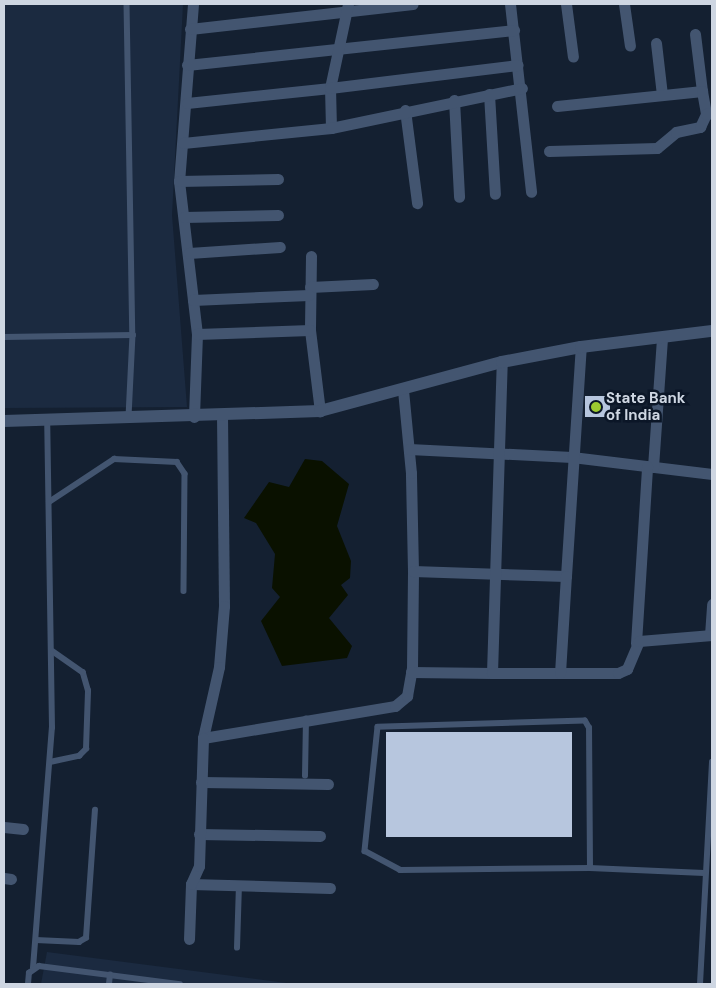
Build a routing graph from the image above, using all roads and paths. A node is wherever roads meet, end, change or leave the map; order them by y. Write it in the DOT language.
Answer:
graph roads {
  1 [pos="127,4"];
  2 [pos="193,4"];
  3 [pos="413,4"];
  4 [pos="510,4"];
  5 [pos="566,4"];
  6 [pos="624,4"];
  7 [pos="347,8"];
  8 [pos="190,30"];
  9 [pos="514,30"];
  10 [pos="695,34"];
  11 [pos="656,43"];
  12 [pos="630,46"];
  13 [pos="337,48"];
  14 [pos="573,57"];
  15 [pos="187,65"];
  16 [pos="518,65"];
  17 [pos="330,88"];
  18 [pos="522,88"];
  19 [pos="702,91"];
  20 [pos="488,94"];
  21 [pos="662,95"];
  22 [pos="454,100"];
  23 [pos="187,103"];
  24 [pos="557,106"];
  25 [pos="405,110"];
  26 [pos="708,121"];
  27 [pos="331,128"];
  28 [pos="183,143"];
  29 [pos="550,152"];
  30 [pos="278,179"];
  31 [pos="178,181"];
  32 [pos="531,192"];
  33 [pos="495,194"];
  34 [pos="459,197"];
  35 [pos="416,203"];
  36 [pos="278,215"];
  37 [pos="184,217"];
  38 [pos="280,247"];
  39 [pos="188,253"];
  40 [pos="311,256"];
  41 [pos="373,284"];
  42 [pos="310,291"];
  43 [pos="193,300"];
  44 [pos="310,330"];
  45 [pos="712,331"];
  46 [pos="197,334"];
  47 [pos="133,335"];
  48 [pos="4,337"];
  49 [pos="662,337"];
  50 [pos="581,347"];
  51 [pos="502,362"];
  52 [pos="402,390"];
  53 [pos="320,411"];
  54 [pos="222,415"];
  55 [pos="130,417"];
  56 [pos="194,417"];
  57 [pos="46,419"];
  58 [pos="4,421"];
  59 [pos="409,449"];
  60 [pos="496,452"];
  61 [pos="572,457"];
  62 [pos="650,466"];
  63 [pos="712,474"];
  64 [pos="49,502"];
  65 [pos="413,571"];
  66 [pos="494,573"];
  67 [pos="566,576"];
  68 [pos="184,591"];
  69 [pos="712,604"];
  70 [pos="711,635"];
  71 [pos="636,643"];
  72 [pos="53,652"];
  73 [pos="411,672"];
  74 [pos="492,673"];
  75 [pos="560,673"];
  76 [pos="306,719"];
  77 [pos="203,738"];
  78 [pos="50,762"];
  79 [pos="712,762"];
  80 [pos="305,776"];
  81 [pos="201,782"];
  82 [pos="328,784"];
  83 [pos="95,810"];
  84 [pos="4,827"];
  85 [pos="23,829"];
  86 [pos="199,834"];
  87 [pos="320,836"];
  88 [pos="590,868"];
  89 [pos="704,873"];
  90 [pos="191,884"];
  91 [pos="239,885"];
  92 [pos="330,888"];
  93 [pos="189,939"];
  94 [pos="36,940"];
  95 [pos="238,948"];
  96 [pos="33,968"];
  97 [pos="110,975"];
  98 [pos="28,984"];
  99 [pos="109,984"];
  100 [pos="180,984"];
  101 [pos="700,984"];
  1 -- 47 [label="lane"];
  2 -- 8 [label="street"];
  3 -- 7 [label="street"];
  4 -- 9 [label="street"];
  5 -- 14 [label="street"];
  6 -- 12 [label="street"];
  7 -- 8 [label="street"];
  7 -- 13 [label="street"];
  8 -- 15 [label="street"];
  9 -- 13 [label="street"];
  9 -- 16 [label="street"];
  10 -- 19 [label="street"];
  11 -- 21 [label="street"];
  13 -- 15 [label="street"];
  13 -- 17 [label="street"];
  15 -- 23 [label="street"];
  16 -- 17 [label="street"];
  16 -- 18 [label="street"];
  17 -- 23 [label="street"];
  17 -- 27 [label="street"];
  18 -- 20 [label="street"];
  18 -- 32 [label="street"];
  19 -- 21 [label="street"];
  19 -- 26 [label="street"];
  20 -- 22 [label="street"];
  20 -- 33 [label="street"];
  21 -- 24 [label="street"];
  22 -- 25 [label="street"];
  22 -- 34 [label="street"];
  23 -- 28 [label="street"];
  25 -- 27 [label="street"];
  25 -- 35 [label="street"];
  26 -- 29 [label="street"];
  27 -- 28 [label="street"];
  28 -- 31 [label="street"];
  30 -- 31 [label="street"];
  31 -- 37 [label="street"];
  36 -- 37 [label="street"];
  37 -- 39 [label="street"];
  38 -- 39 [label="street"];
  39 -- 43 [label="street"];
  40 -- 42 [label="street"];
  41 -- 42 [label="street"];
  42 -- 43 [label="street"];
  42 -- 44 [label="street"];
  43 -- 46 [label="street"];
  44 -- 46 [label="street"];
  44 -- 53 [label="street"];
  45 -- 49 [label="street"];
  46 -- 56 [label="street"];
  47 -- 48 [label="lane"];
  47 -- 55 [label="lane"];
  49 -- 50 [label="street"];
  49 -- 62 [label="street"];
  50 -- 51 [label="street"];
  50 -- 61 [label="street"];
  51 -- 52 [label="street"];
  51 -- 60 [label="street"];
  52 -- 53 [label="street"];
  52 -- 59 [label="street"];
  53 -- 54 [label="street"];
  54 -- 56 [label="street"];
  54 -- 77 [label="street"];
  55 -- 56 [label="street"];
  55 -- 57 [label="street"];
  57 -- 58 [label="street"];
  57 -- 64 [label="lane"];
  59 -- 60 [label="street"];
  59 -- 65 [label="street"];
  60 -- 61 [label="street"];
  60 -- 66 [label="street"];
  61 -- 62 [label="street"];
  61 -- 67 [label="street"];
  62 -- 63 [label="street"];
  62 -- 71 [label="street"];
  64 -- 68 [label="lane"];
  64 -- 72 [label="lane"];
  65 -- 66 [label="street"];
  65 -- 73 [label="street"];
  66 -- 67 [label="street"];
  66 -- 74 [label="street"];
  67 -- 75 [label="street"];
  69 -- 70 [label="street"];
  70 -- 71 [label="street"];
  71 -- 75 [label="street"];
  72 -- 78 [label="lane"];
  72 -- 78 [label="lane"];
  73 -- 74 [label="street"];
  73 -- 76 [label="street"];
  74 -- 75 [label="street"];
  76 -- 77 [label="street"];
  76 -- 80 [label="lane"];
  77 -- 81 [label="street"];
  78 -- 94 [label="lane"];
  79 -- 89 [label="lane"];
  81 -- 82 [label="street"];
  81 -- 86 [label="street"];
  83 -- 94 [label="lane"];
  84 -- 85 [label="street"];
  86 -- 87 [label="street"];
  86 -- 90 [label="street"];
  88 -- 88 [label="lane"];
  88 -- 89 [label="lane"];
  89 -- 101 [label="lane"];
  90 -- 91 [label="street"];
  90 -- 93 [label="street"];
  91 -- 92 [label="street"];
  91 -- 95 [label="lane"];
  94 -- 96 [label="lane"];
  96 -- 97 [label="lane"];
  96 -- 98 [label="lane"];
  97 -- 99 [label="lane"];
  97 -- 100 [label="lane"];
}
